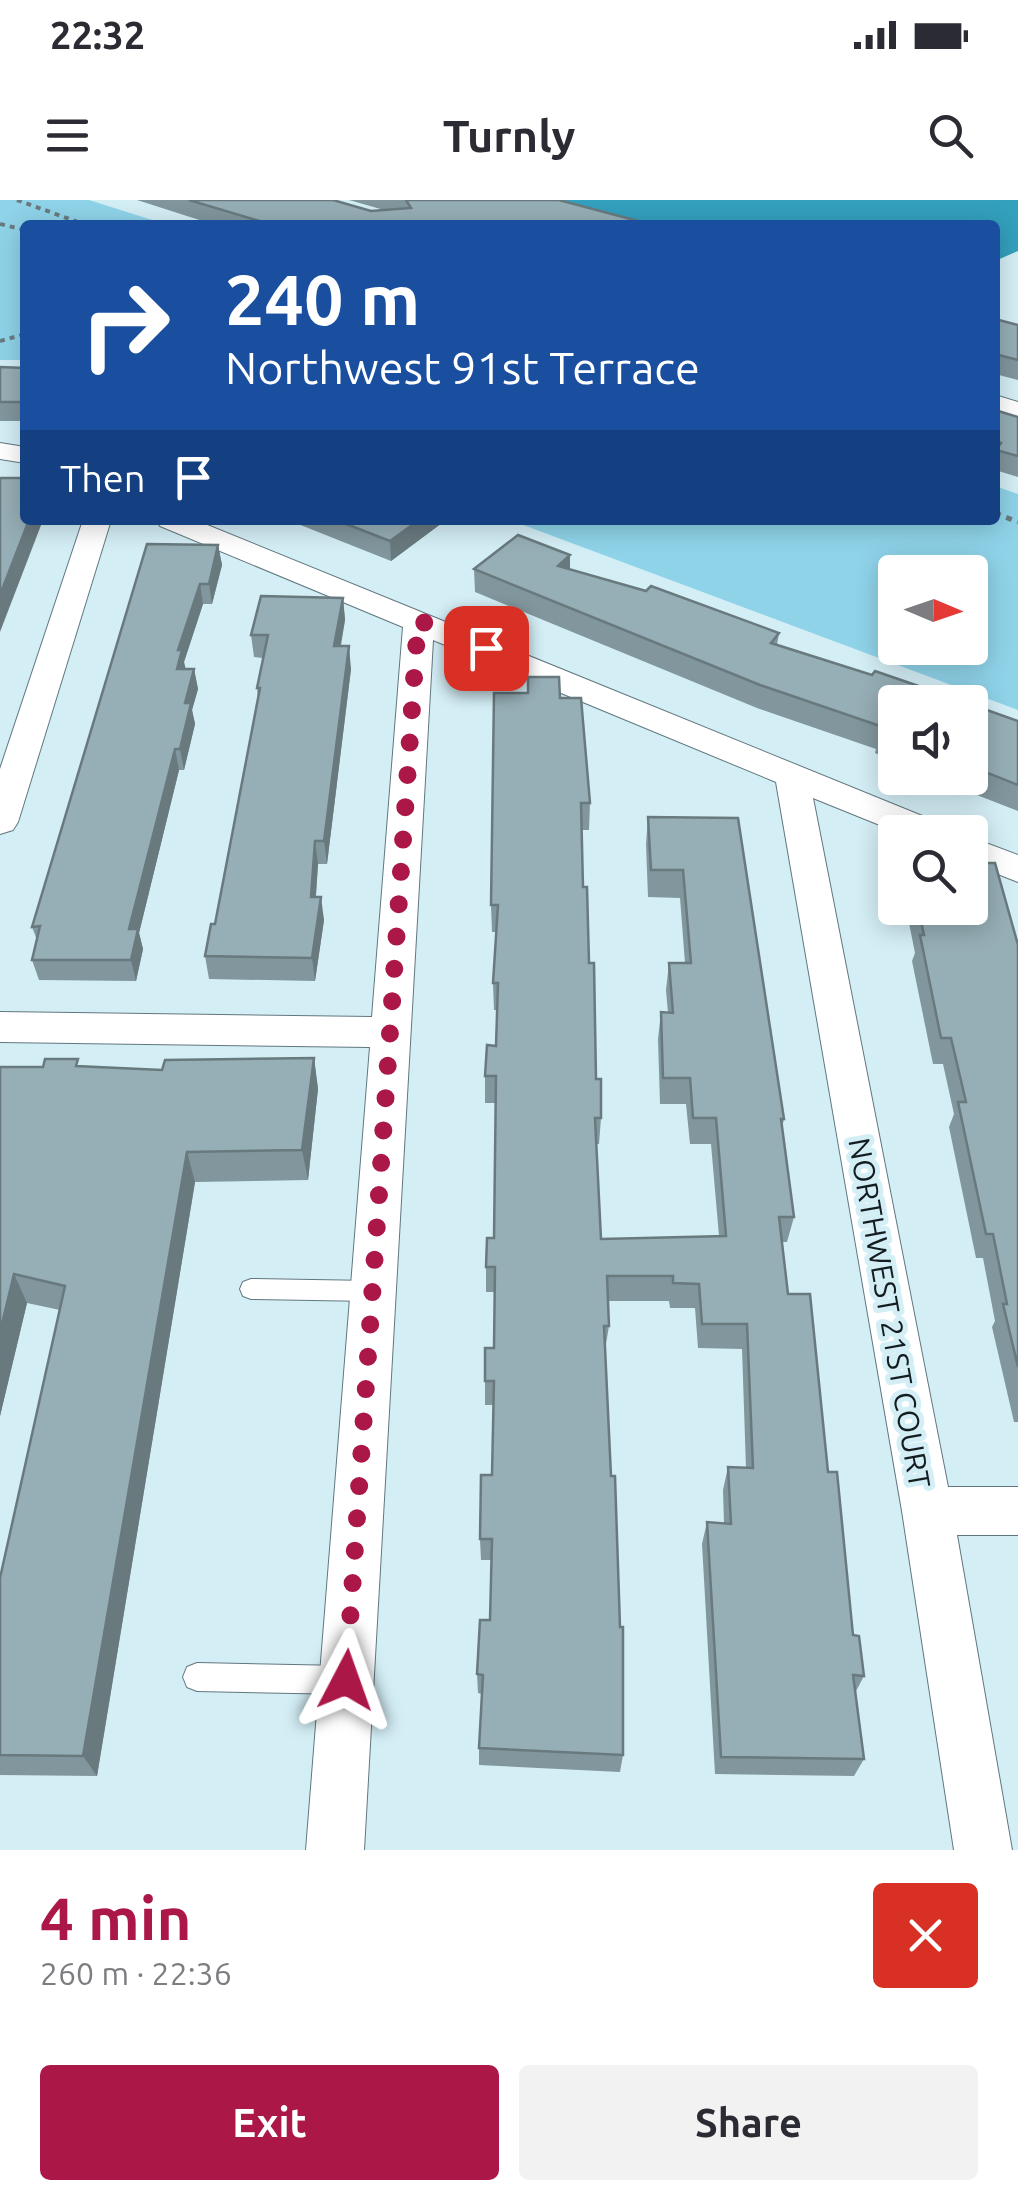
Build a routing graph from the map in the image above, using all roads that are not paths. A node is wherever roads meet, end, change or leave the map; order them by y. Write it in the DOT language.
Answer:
graph roads {
  1 [pos="96,525"];
  2 [pos="182,525"];
  3 [pos="418,620"];
  4 [pos="792,777"];
  5 [pos="887,815"];
  6 [pos="0,822"];
  7 [pos="988,856"];
  8 [pos="1018,869"];
  9 [pos="0,1027"];
  10 [pos="388,1032"];
  11 [pos="251,1289"];
  12 [pos="371,1291"];
  13 [pos="1018,1510"];
  14 [pos="926,1511"];
  15 [pos="197,1677"];
  16 [pos="346,1680"];
  17 [pos="335,1850"];
  18 [pos="983,1850"];
  1 -- 6 [label="street"];
  2 -- 3 [label="street"];
  3 -- 4 [label="street"];
  3 -- 10 [label="street"];
  4 -- 5 [label="street"];
  4 -- 14 [label="street, NORTHWEST 21ST COURT"];
  7 -- 8 [label="street"];
  9 -- 10 [label="street"];
  10 -- 12 [label="street"];
  11 -- 12 [label="lane"];
  12 -- 16 [label="street"];
  13 -- 14 [label="street"];
  14 -- 18 [label="street, NORTHWEST 21ST COURT"];
  15 -- 16 [label="lane"];
  16 -- 17 [label="street"];
}
